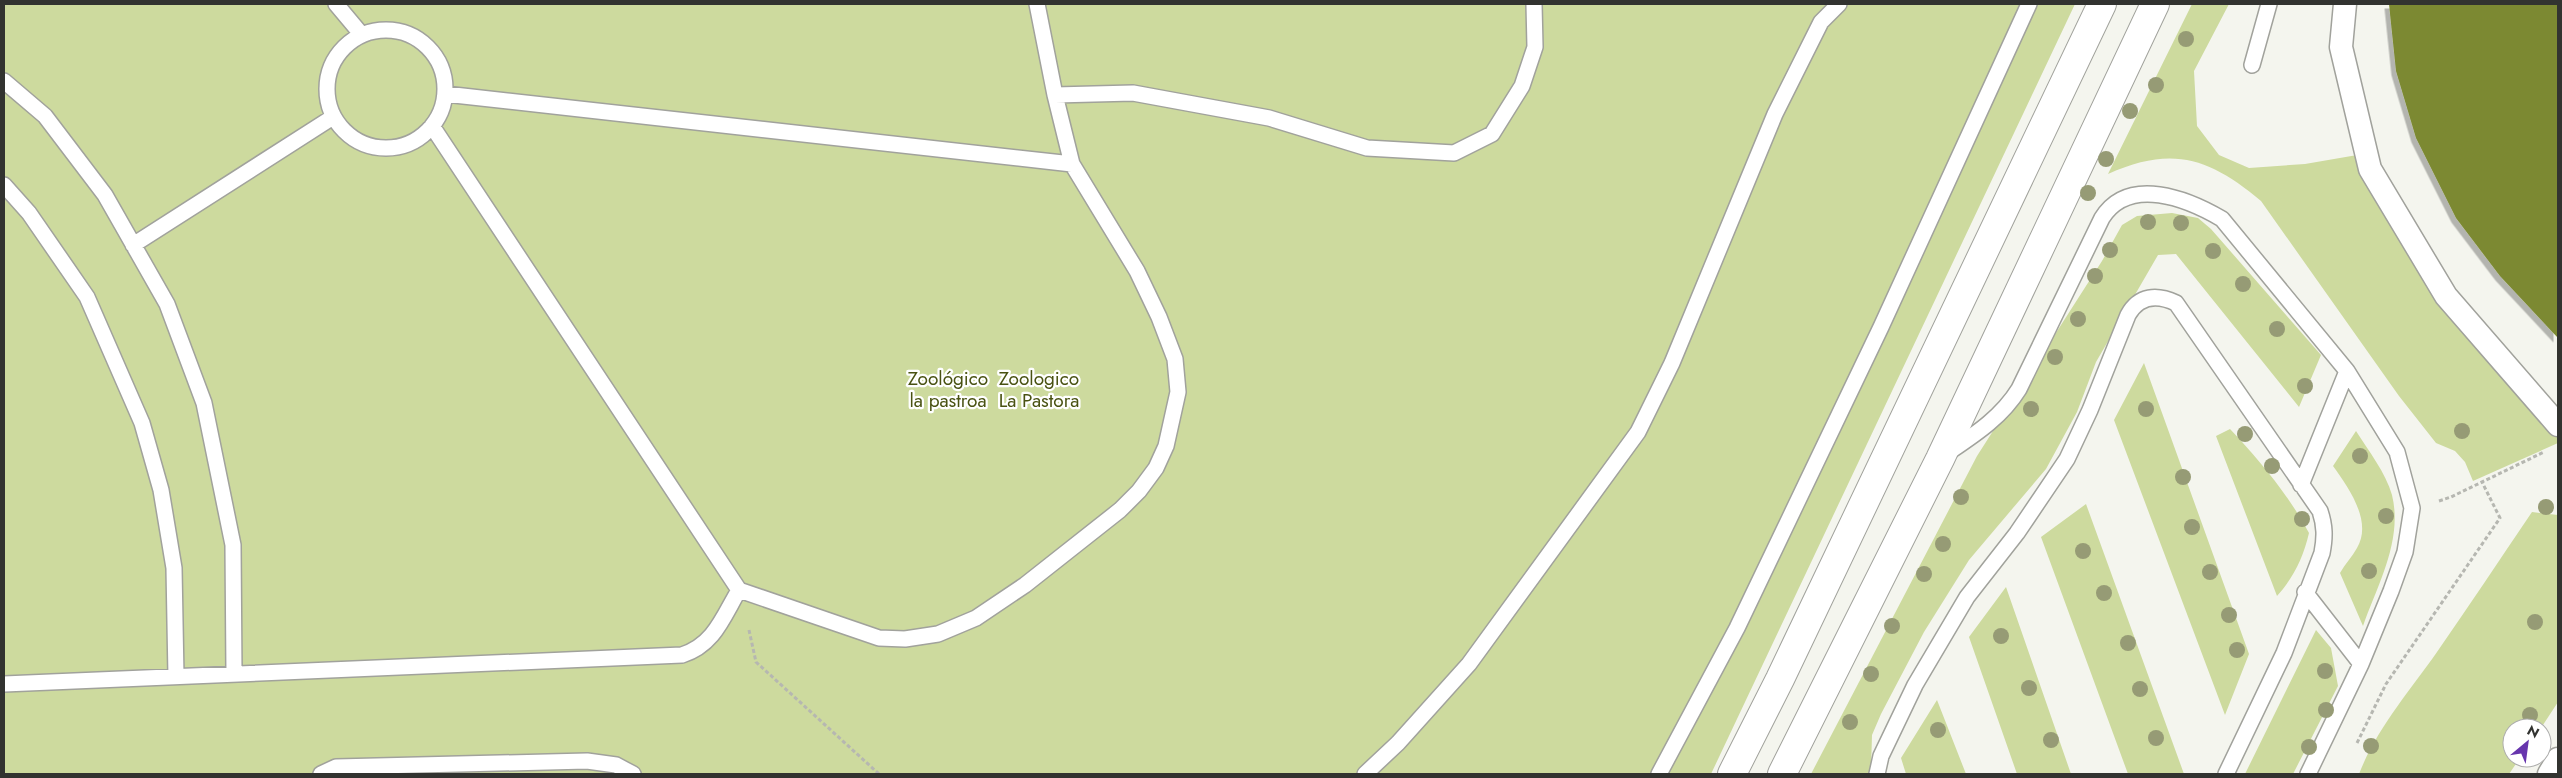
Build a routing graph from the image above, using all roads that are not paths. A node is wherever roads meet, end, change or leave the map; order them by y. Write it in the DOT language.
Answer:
graph roads {
  1 [pos="336,4"];
  2 [pos="1037,4"];
  3 [pos="1534,4"];
  4 [pos="1840,4"];
  5 [pos="2029,4"];
  6 [pos="2102,4"];
  7 [pos="2155,4"];
  8 [pos="2269,4"];
  9 [pos="2345,4"];
  10 [pos="362,35"];
  11 [pos="2252,65"];
  12 [pos="4,81"];
  13 [pos="445,94"];
  14 [pos="1055,95"];
  15 [pos="333,117"];
  16 [pos="432,126"];
  17 [pos="1072,164"];
  18 [pos="4,185"];
  19 [pos="133,245"];
  20 [pos="2347,371"];
  21 [pos="2558,425"];
  22 [pos="1940,459"];
  23 [pos="2301,484"];
  24 [pos="739,590"];
  25 [pos="2305,592"];
  26 [pos="2361,664"];
  27 [pos="234,674"];
  28 [pos="176,677"];
  29 [pos="4,684"];
  30 [pos="2558,759"];
  31 [pos="321,774"];
  32 [pos="633,774"];
  33 [pos="1365,774"];
  34 [pos="1659,774"];
  35 [pos="1732,774"];
  36 [pos="1782,774"];
  37 [pos="1878,774"];
  38 [pos="2226,774"];
  39 [pos="2308,774"];
  40 [pos="2549,774"];
  1 -- 10 [label="lane"];
  2 -- 14 [label="lane"];
  3 -- 14 [label="lane"];
  4 -- 33 [label="lane"];
  5 -- 34 [label="lane"];
  6 -- 35 [label="street"];
  7 -- 22 [label="street"];
  8 -- 11 [label="lane"];
  9 -- 21 [label="street"];
  10 -- 13 [label="lane"];
  10 -- 15 [label="lane"];
  12 -- 19 [label="lane"];
  13 -- 16 [label="lane"];
  13 -- 17 [label="lane"];
  14 -- 17 [label="lane"];
  15 -- 16 [label="lane"];
  15 -- 19 [label="lane"];
  16 -- 24 [label="lane"];
  17 -- 24 [label="lane"];
  18 -- 28 [label="lane"];
  19 -- 27 [label="lane"];
  20 -- 22 [label="lane"];
  20 -- 23 [label="lane"];
  20 -- 26 [label="lane"];
  22 -- 36 [label="street"];
  23 -- 25 [label="lane"];
  23 -- 37 [label="lane"];
  24 -- 27 [label="lane"];
  25 -- 26 [label="lane"];
  25 -- 38 [label="lane"];
  26 -- 39 [label="lane"];
  27 -- 28 [label="lane"];
  28 -- 29 [label="lane"];
  30 -- 40 [label="street"];
  31 -- 32 [label="lane"];
}
